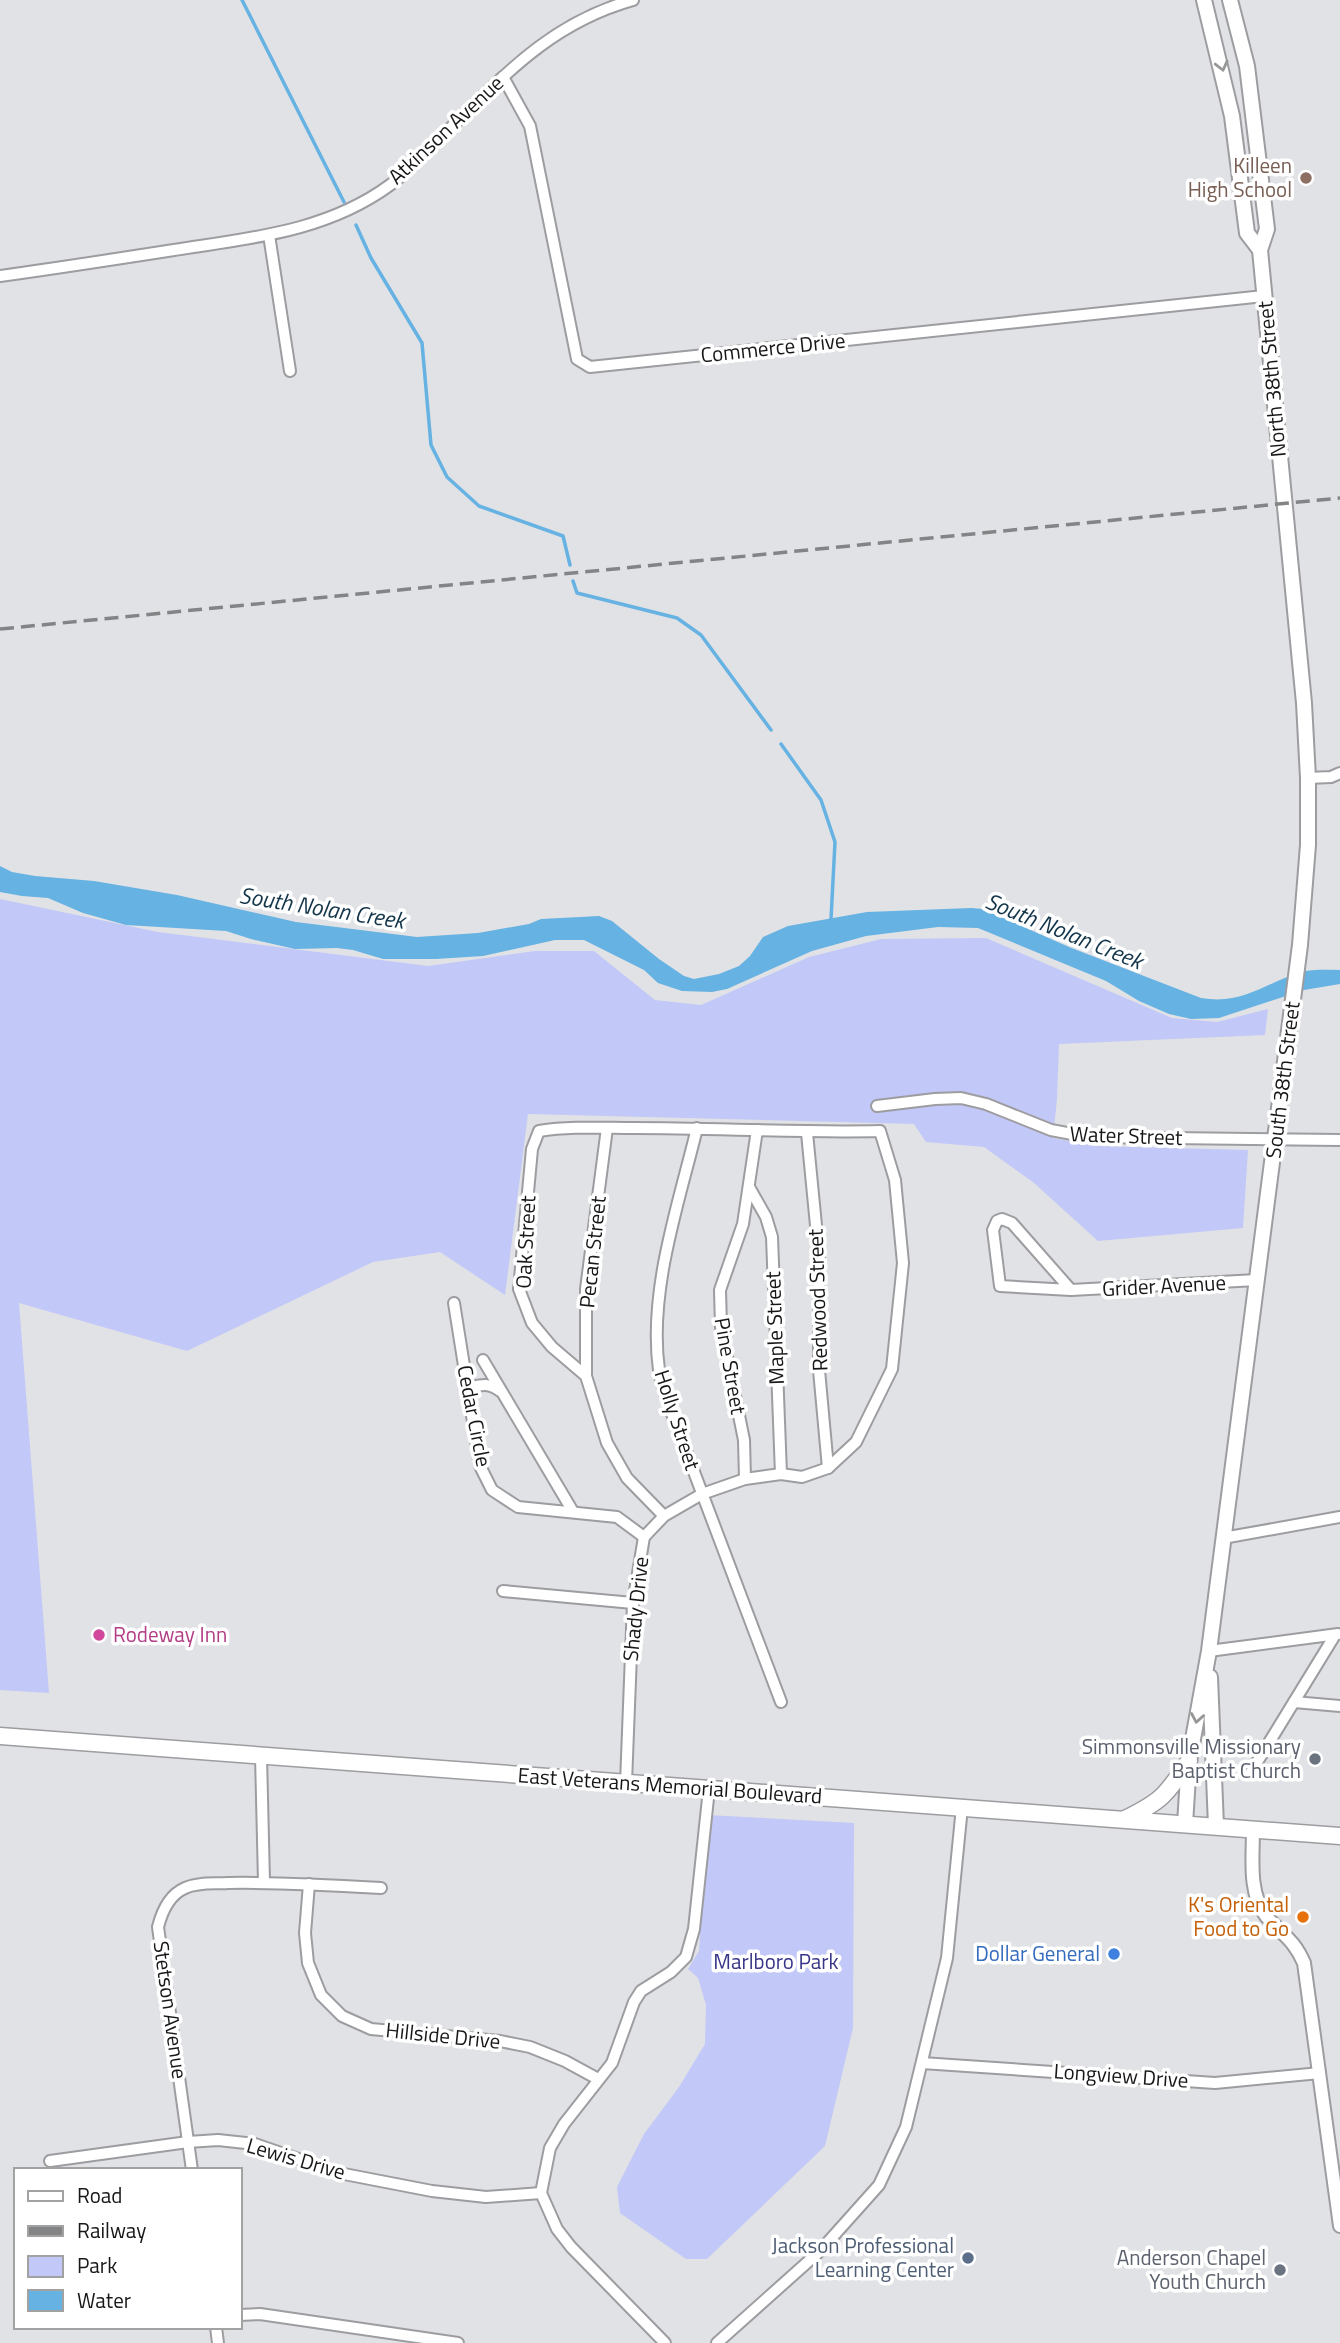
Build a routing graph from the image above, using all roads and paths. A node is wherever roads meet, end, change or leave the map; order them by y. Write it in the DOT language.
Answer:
graph roads {
  1 [pos="633,0"];
  2 [pos="1204,0"];
  3 [pos="1230,0"];
  4 [pos="503,76"];
  5 [pos="1250,87"];
  6 [pos="1227,90"];
  7 [pos="270,235"];
  8 [pos="1260,250"];
  9 [pos="0,276"];
  10 [pos="1264,296"];
  11 [pos="290,371"];
  12 [pos="1284,507"];
  13 [pos="1340,773"];
  14 [pos="1308,778"];
  15 [pos="877,1105"];
  16 [pos="607,1128"];
  17 [pos="697,1128"];
  18 [pos="757,1130"];
  19 [pos="807,1133"];
  20 [pos="1275,1140"];
  21 [pos="1340,1140"];
  22 [pos="750,1187"];
  23 [pos="1257,1280"];
  24 [pos="1071,1290"];
  25 [pos="454,1303"];
  26 [pos="483,1360"];
  27 [pos="586,1376"];
  28 [pos="467,1388"];
  29 [pos="502,1393"];
  30 [pos="828,1468"];
  31 [pos="780,1474"];
  32 [pos="745,1479"];
  33 [pos="702,1494"];
  34 [pos="572,1510"];
  35 [pos="664,1516"];
  36 [pos="1340,1517"];
  37 [pos="644,1537"];
  38 [pos="1223,1538"];
  39 [pos="503,1591"];
  40 [pos="633,1603"];
  41 [pos="1338,1634"];
  42 [pos="1209,1651"];
  43 [pos="780,1702"];
  44 [pos="1294,1702"];
  45 [pos="1340,1706"];
  46 [pos="0,1736"];
  47 [pos="261,1756"];
  48 [pos="1189,1761"];
  49 [pos="1251,1772"];
  50 [pos="626,1783"];
  51 [pos="709,1789"];
  52 [pos="962,1807"];
  53 [pos="1124,1819"];
  54 [pos="1185,1824"];
  55 [pos="1216,1826"];
  56 [pos="1253,1829"];
  57 [pos="1340,1836"];
  58 [pos="264,1882"];
  59 [pos="309,1884"];
  60 [pos="381,1888"];
  61 [pos="922,2063"];
  62 [pos="1320,2073"];
  63 [pos="598,2080"];
  64 [pos="188,2142"];
  65 [pos="50,2161"];
  66 [pos="192,2168"];
  67 [pos="541,2193"];
  68 [pos="1340,2226"];
  69 [pos="242,2315"];
  70 [pos="458,2343"];
  71 [pos="665,2343"];
  72 [pos="717,2343"];
  1 -- 4 [label="street, Atkinson Avenue"];
  2 -- 6 [label="main road, North 38th Street, one-way"];
  3 -- 5 [label="main road, North 38th Street"];
  4 -- 7 [label="street, Atkinson Avenue"];
  4 -- 10 [label="street, Commerce Drive"];
  5 -- 6 [label="main road"];
  5 -- 8 [label="main road, North 38th Street"];
  6 -- 8 [label="main road, North 38th Street"];
  7 -- 9 [label="street, Atkinson Avenue"];
  7 -- 11 [label="street"];
  8 -- 10 [label="main road, North 38th Street"];
  10 -- 12 [label="main road, North 38th Street"];
  12 -- 14 [label="main road, South 38th Street"];
  13 -- 14 [label="street"];
  14 -- 20 [label="main road, South 38th Street"];
  15 -- 20 [label="street, Water Street"];
  16 -- 17 [label="street"];
  16 -- 27 [label="street, Pecan Street"];
  16 -- 27 [label="street, Oak Street"];
  17 -- 18 [label="street"];
  17 -- 33 [label="street, Holly Street"];
  18 -- 19 [label="street"];
  18 -- 22 [label="street, Pine Street"];
  19 -- 30 [label="street, Redwood Street"];
  19 -- 30 [label="street, Shady Drive"];
  20 -- 21 [label="street, Water Street"];
  20 -- 23 [label="main road, South 38th Street"];
  22 -- 31 [label="street, Maple Street"];
  22 -- 32 [label="street, Pine Street"];
  23 -- 24 [label="street, Grider Avenue"];
  23 -- 38 [label="main road, South 38th Street"];
  24 -- 24 [label="street, Grider Avenue"];
  25 -- 28 [label="street, Cedar Circle"];
  26 -- 29 [label="street"];
  27 -- 35 [label="street"];
  28 -- 29 [label="street"];
  28 -- 34 [label="street, Cedar Circle"];
  29 -- 34 [label="street"];
  30 -- 31 [label="street, Shady Drive"];
  31 -- 32 [label="street, Shady Drive"];
  32 -- 33 [label="street, Shady Drive"];
  33 -- 35 [label="street, Shady Drive"];
  33 -- 43 [label="street, Holly Street"];
  34 -- 37 [label="street, Cedar Circle"];
  35 -- 37 [label="street, Shady Drive"];
  36 -- 38 [label="street"];
  37 -- 40 [label="street, Shady Drive"];
  38 -- 42 [label="main road, South 38th Street"];
  39 -- 40 [label="street"];
  40 -- 50 [label="street, Shady Drive"];
  41 -- 42 [label="street"];
  41 -- 44 [label="street"];
  42 -- 48 [label="main road, South 38th Street, one-way"];
  42 -- 55 [label="main road, South 38th Street"];
  44 -- 45 [label="street"];
  44 -- 49 [label="street"];
  46 -- 47 [label="main road, East Veterans Memorial Boulevard"];
  47 -- 50 [label="main road, East Veterans Memorial Boulevard"];
  47 -- 58 [label="street"];
  48 -- 53 [label="main road"];
  48 -- 54 [label="main road, South 38th Street"];
  50 -- 51 [label="main road, East Veterans Memorial Boulevard"];
  51 -- 52 [label="main road, East Veterans Memorial Boulevard"];
  51 -- 63 [label="street"];
  52 -- 53 [label="main road, East Veterans Memorial Boulevard"];
  52 -- 61 [label="street"];
  53 -- 54 [label="main road, East Veterans Memorial Boulevard"];
  54 -- 55 [label="main road, East Veterans Memorial Boulevard"];
  55 -- 56 [label="main road, East Veterans Memorial Boulevard"];
  56 -- 57 [label="main road, East Veterans Memorial Boulevard"];
  56 -- 62 [label="street"];
  58 -- 59 [label="street, Stetson Avenue"];
  58 -- 64 [label="street, Stetson Avenue"];
  59 -- 60 [label="street, Stetson Avenue"];
  59 -- 63 [label="street, Hillside Drive"];
  61 -- 62 [label="street, Longview Drive"];
  61 -- 72 [label="street"];
  62 -- 68 [label="street"];
  63 -- 67 [label="street"];
  64 -- 65 [label="street, Lewis Drive"];
  64 -- 66 [label="street, Stetson Avenue"];
  64 -- 67 [label="street, Lewis Drive"];
  67 -- 71 [label="street"];
  69 -- 70 [label="street"];
}
